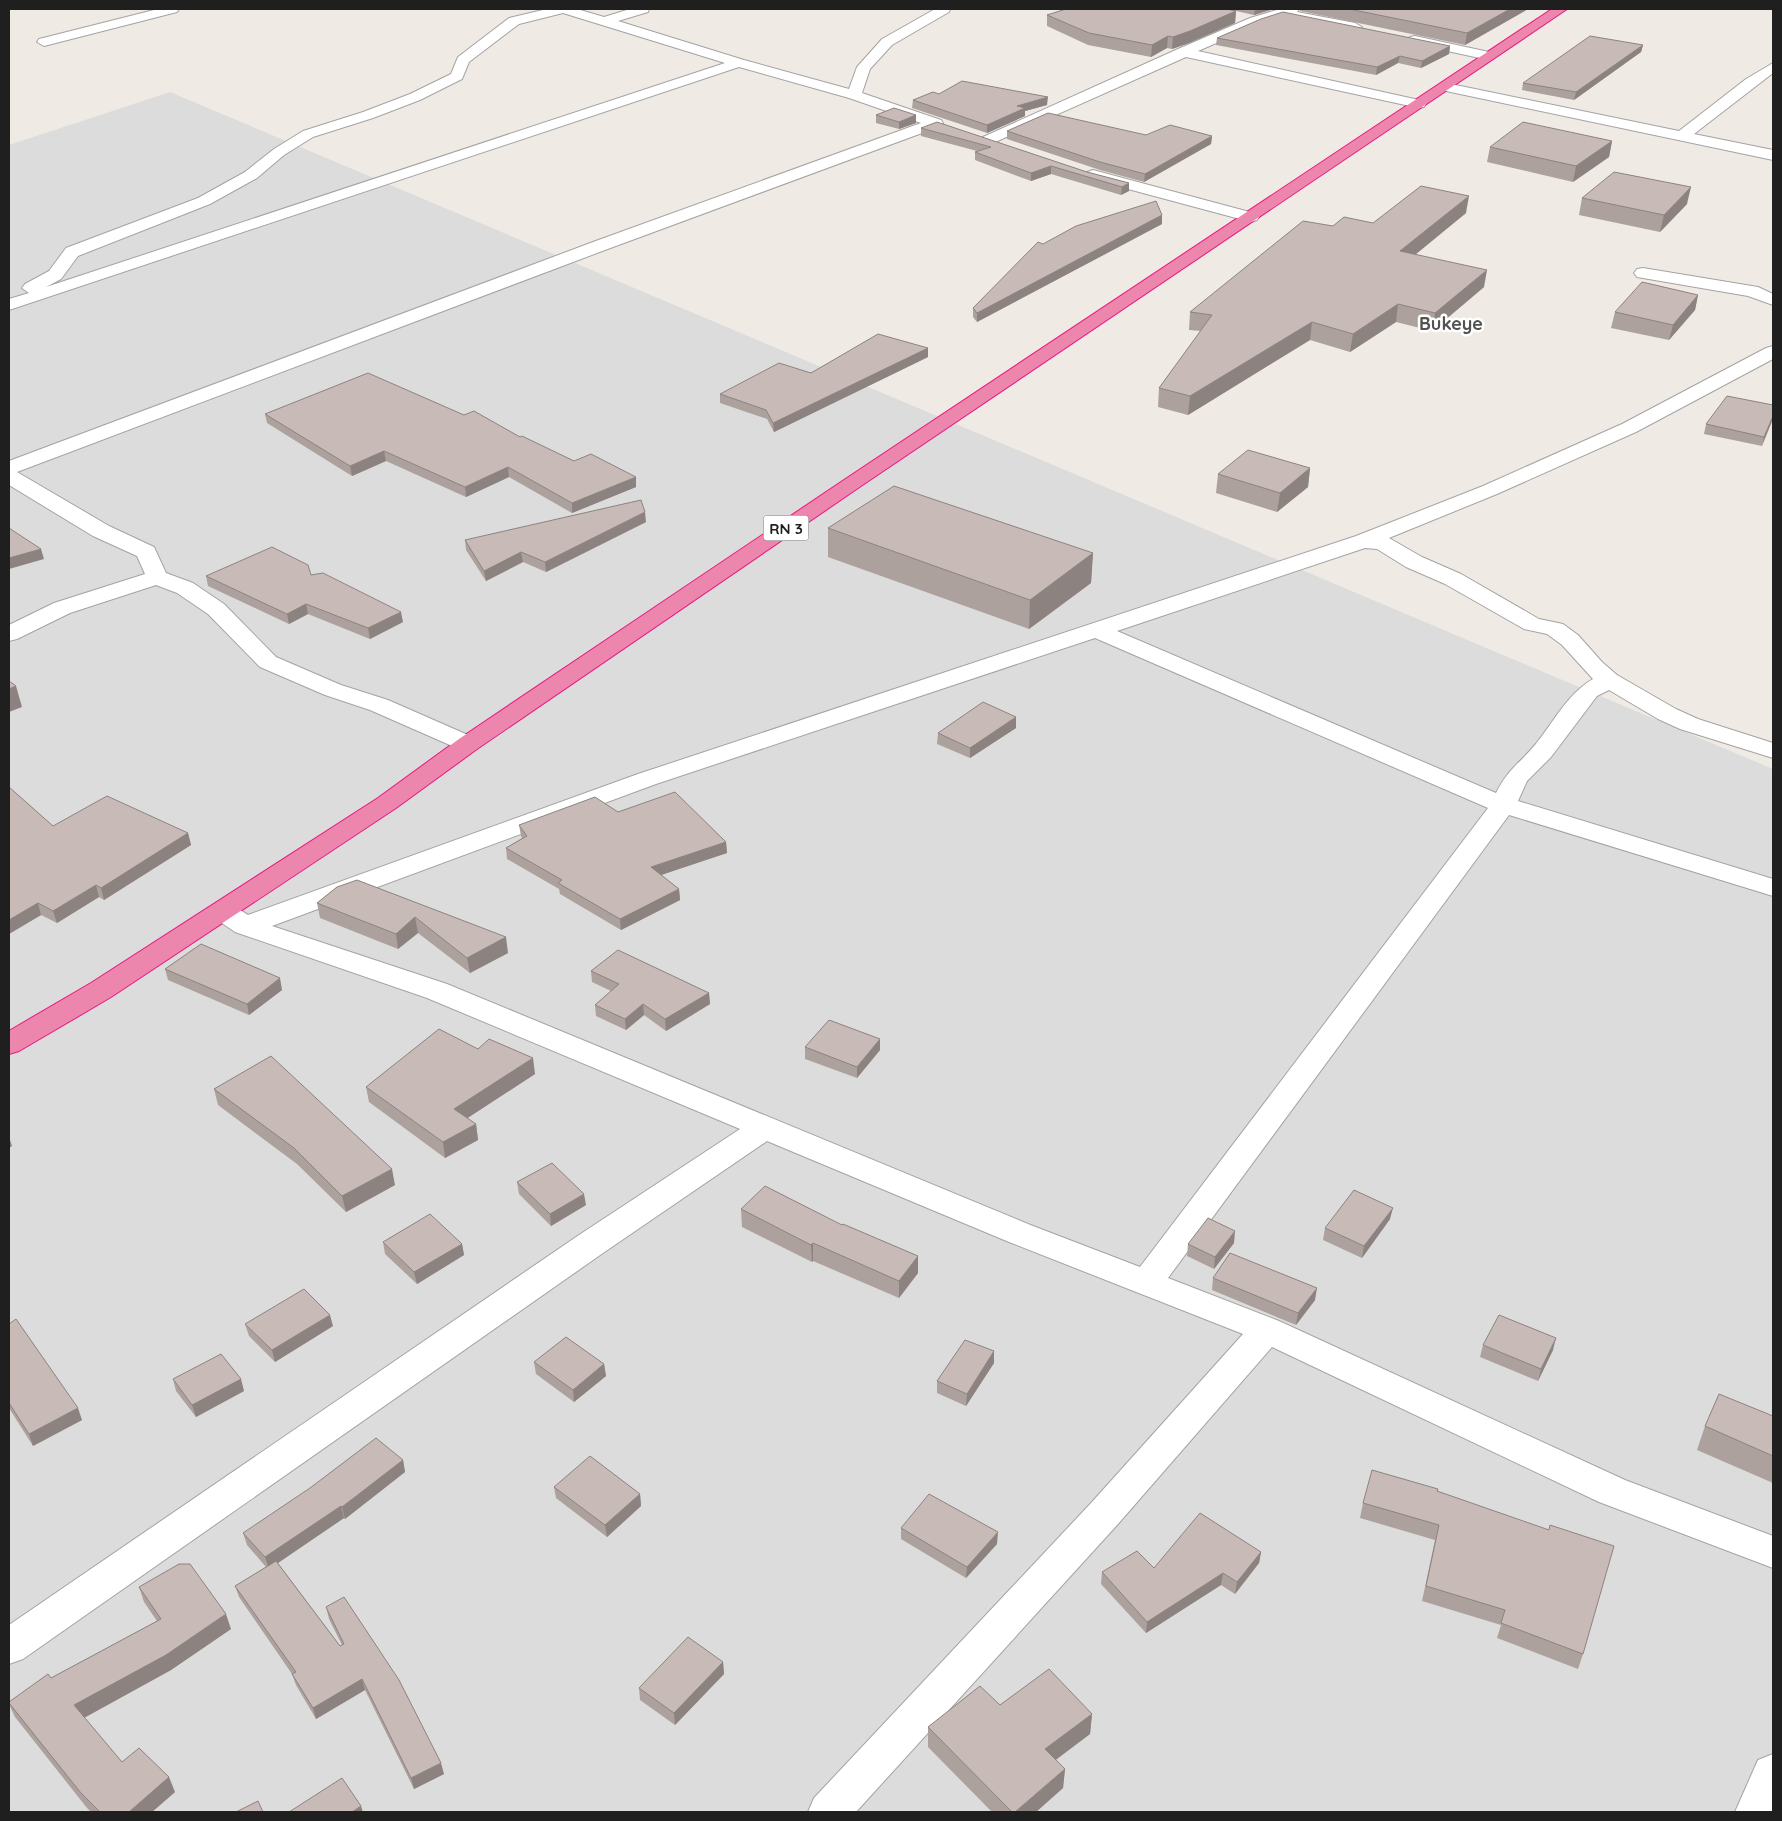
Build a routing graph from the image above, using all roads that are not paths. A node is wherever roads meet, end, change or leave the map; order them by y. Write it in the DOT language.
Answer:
graph roads {
  1 [pos="172,9"];
  2 [pos="563,9"];
  3 [pos="643,9"];
  4 [pos="944,9"];
  5 [pos="1560,9"];
  6 [pos="1288,11"];
  7 [pos="1236,17"];
  8 [pos="605,21"];
  9 [pos="1255,21"];
  10 [pos="1364,29"];
  11 [pos="1402,38"];
  12 [pos="44,42"];
  13 [pos="1183,52"];
  14 [pos="1489,56"];
  15 [pos="739,63"];
  16 [pos="1773,67"];
  17 [pos="1446,86"];
  18 [pos="854,95"];
  19 [pos="1419,104"];
  20 [pos="936,123"];
  21 [pos="953,129"];
  22 [pos="971,135"];
  23 [pos="1682,136"];
  24 [pos="988,140"];
  25 [pos="1006,146"];
  26 [pos="1773,155"];
  27 [pos="1076,170"];
  28 [pos="1251,217"];
  29 [pos="1642,273"];
  30 [pos="9,297"];
  31 [pos="1773,300"];
  32 [pos="9,305"];
  33 [pos="1773,352"];
  34 [pos="9,468"];
  35 [pos="9,476"];
  36 [pos="1364,541"];
  37 [pos="157,577"];
  38 [pos="1096,630"];
  39 [pos="9,634"];
  40 [pos="1609,680"];
  41 [pos="468,744"];
  42 [pos="1773,751"];
  43 [pos="1503,805"];
  44 [pos="1773,888"];
  45 [pos="234,918"];
  46 [pos="9,1044"];
  47 [pos="765,1127"];
  48 [pos="1146,1283"];
  49 [pos="1267,1330"];
  50 [pos="1773,1552"];
  51 [pos="9,1647"];
  52 [pos="1773,1774"];
  53 [pos="829,1812"];
  54 [pos="1756,1812"];
  1 -- 12 [label="street"];
  2 -- 8 [label="street"];
  2 -- 30 [label="street"];
  3 -- 8 [label="street"];
  4 -- 18 [label="street"];
  5 -- 14 [label="highway, RN 3"];
  6 -- 9 [label="street"];
  6 -- 10 [label="street"];
  7 -- 9 [label="street"];
  8 -- 15 [label="street"];
  9 -- 13 [label="street"];
  11 -- 14 [label="street"];
  13 -- 19 [label="street"];
  13 -- 24 [label="street"];
  14 -- 17 [label="highway, RN 3"];
  15 -- 18 [label="street"];
  15 -- 32 [label="street"];
  16 -- 23 [label="street"];
  17 -- 19 [label="highway, RN 3"];
  17 -- 23 [label="street"];
  18 -- 20 [label="street"];
  19 -- 28 [label="highway, RN 3"];
  20 -- 21 [label="street"];
  20 -- 34 [label="street"];
  22 -- 24 [label="street"];
  23 -- 26 [label="street"];
  24 -- 25 [label="street"];
  27 -- 28 [label="street"];
  28 -- 41 [label="highway, RN 3"];
  29 -- 31 [label="street"];
  33 -- 36 [label="street"];
  35 -- 37 [label="street"];
  36 -- 38 [label="street"];
  36 -- 40 [label="street"];
  37 -- 39 [label="street"];
  37 -- 41 [label="street"];
  38 -- 43 [label="street"];
  38 -- 45 [label="street"];
  40 -- 42 [label="street"];
  40 -- 43 [label="street"];
  41 -- 45 [label="highway, RN 3"];
  43 -- 44 [label="street"];
  43 -- 48 [label="street"];
  45 -- 46 [label="highway, RN 3"];
  45 -- 47 [label="street"];
  47 -- 48 [label="street"];
  47 -- 51 [label="street"];
  48 -- 49 [label="street"];
  49 -- 50 [label="street"];
  49 -- 53 [label="street"];
  52 -- 54 [label="street"];
}
